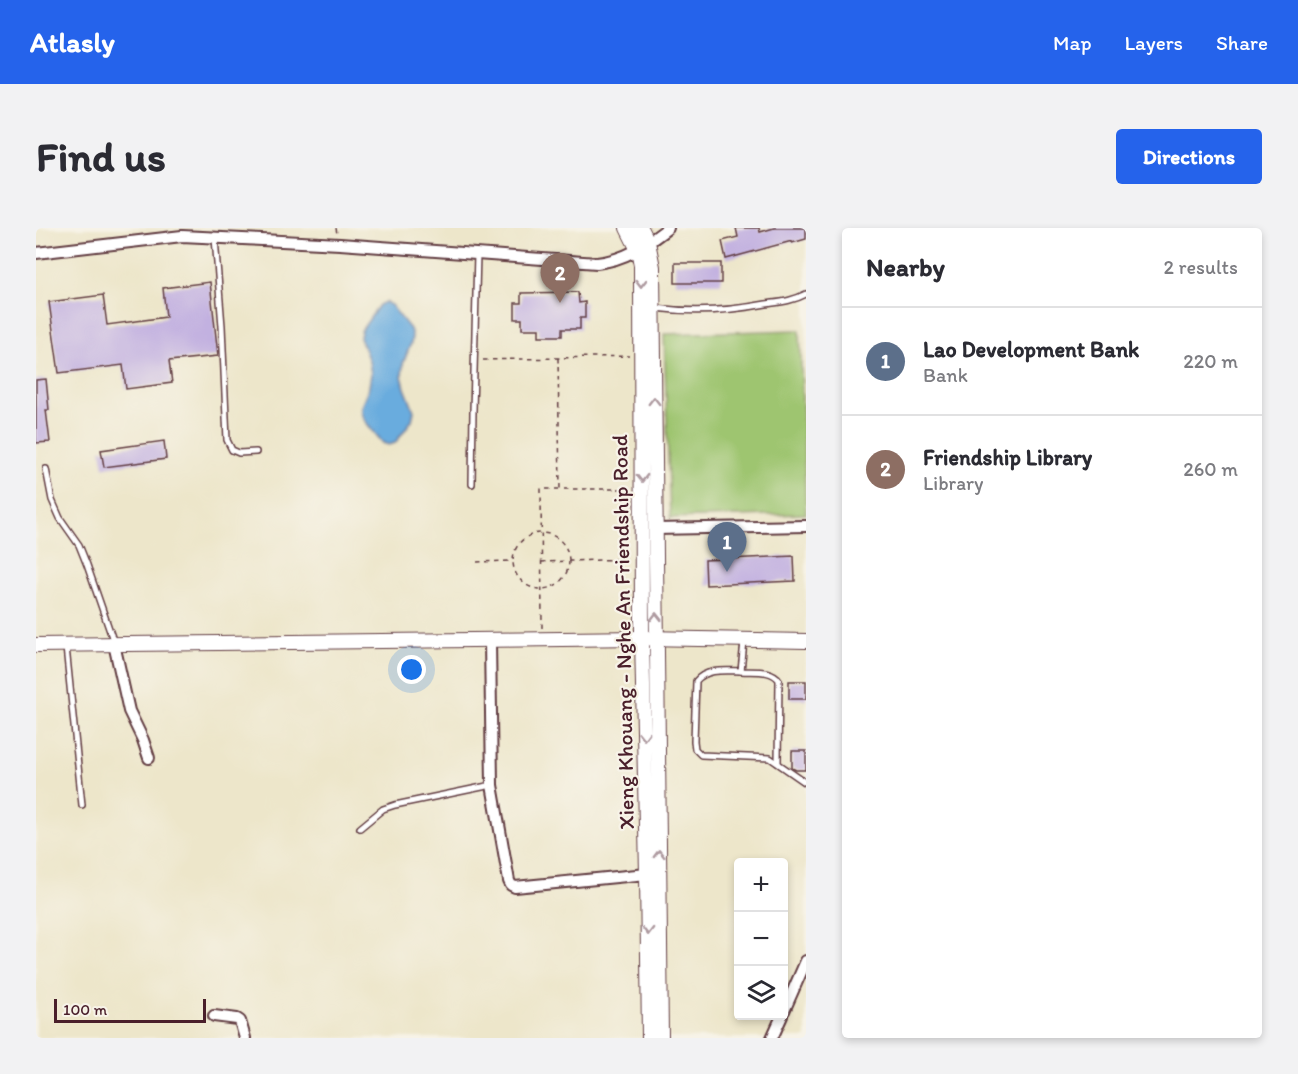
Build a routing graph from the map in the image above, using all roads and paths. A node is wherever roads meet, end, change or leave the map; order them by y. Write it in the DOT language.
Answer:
graph roads {
  1 [pos="627,228"];
  2 [pos="641,228"];
  3 [pos="668,228"];
  4 [pos="216,238"];
  5 [pos="643,246"];
  6 [pos="36,254"];
  7 [pos="477,254"];
  8 [pos="806,294"];
  9 [pos="653,308"];
  10 [pos="641,356"];
  11 [pos="558,358"];
  12 [pos="475,360"];
  13 [pos="256,452"];
  14 [pos="46,469"];
  15 [pos="472,484"];
  16 [pos="560,489"];
  17 [pos="642,489"];
  18 [pos="806,526"];
  19 [pos="655,529"];
  20 [pos="541,533"];
  21 [pos="642,558"];
  22 [pos="513,561"];
  23 [pos="569,561"];
  24 [pos="477,562"];
  25 [pos="541,562"];
  26 [pos="541,590"];
  27 [pos="649,638"];
  28 [pos="490,639"];
  29 [pos="542,639"];
  30 [pos="744,640"];
  31 [pos="806,641"];
  32 [pos="114,644"];
  33 [pos="36,645"];
  34 [pos="66,645"];
  35 [pos="741,671"];
  36 [pos="149,758"];
  37 [pos="778,763"];
  38 [pos="806,783"];
  39 [pos="492,785"];
  40 [pos="82,805"];
  41 [pos="360,828"];
  42 [pos="647,873"];
  43 [pos="806,962"];
  44 [pos="788,1000"];
  45 [pos="214,1016"];
  46 [pos="780,1020"];
  47 [pos="244,1038"];
  48 [pos="649,1038"];
  49 [pos="661,1038"];
  50 [pos="772,1038"];
  1 -- 5 [label="street, Xieng Khouang - Nghe An Friendship Road"];
  2 -- 5 [label="street, Xieng Khouang - Nghe An Friendship Road"];
  3 -- 5 [label="street"];
  4 -- 6 [label="street"];
  4 -- 7 [label="street"];
  4 -- 13 [label="lane"];
  5 -- 7 [label="street"];
  5 -- 9 [label="street, Xieng Khouang - Nghe An Friendship Road"];
  5 -- 10 [label="street, Xieng Khouang - Nghe An Friendship Road, one-way"];
  7 -- 12 [label="lane"];
  8 -- 9 [label="lane"];
  19 -- 9 [label="street, Xieng Khouang - Nghe An Friendship Road, one-way"];
  10 -- 11 [label="path"];
  10 -- 17 [label="street, Xieng Khouang - Nghe An Friendship Road, one-way"];
  11 -- 12 [label="path"];
  11 -- 16 [label="path"];
  12 -- 15 [label="lane"];
  14 -- 32 [label="lane"];
  16 -- 17 [label="path"];
  16 -- 20 [label="path"];
  17 -- 21 [label="street, Xieng Khouang - Nghe An Friendship Road"];
  18 -- 19 [label="street"];
  27 -- 19 [label="street, Xieng Khouang - Nghe An Friendship Road, one-way"];
  20 -- 22 [label="path"];
  20 -- 23 [label="path"];
  20 -- 25 [label="path"];
  21 -- 23 [label="path"];
  21 -- 27 [label="street, Xieng Khouang - Nghe An Friendship Road"];
  22 -- 24 [label="path"];
  22 -- 26 [label="path"];
  23 -- 25 [label="path"];
  23 -- 26 [label="path"];
  25 -- 26 [label="path"];
  26 -- 29 [label="path"];
  27 -- 29 [label="street"];
  27 -- 30 [label="street"];
  27 -- 42 [label="street, Xieng Khouang - Nghe An Friendship Road, one-way"];
  49 -- 27 [label="street, Xieng Khouang - Nghe An Friendship Road, one-way"];
  28 -- 29 [label="street"];
  28 -- 32 [label="street"];
  28 -- 39 [label="street"];
  30 -- 31 [label="street"];
  30 -- 35 [label="lane"];
  32 -- 34 [label="street"];
  32 -- 36 [label="street"];
  33 -- 34 [label="street"];
  34 -- 40 [label="lane"];
  35 -- 37 [label="lane"];
  35 -- 37 [label="lane"];
  37 -- 38 [label="lane"];
  39 -- 41 [label="lane"];
  39 -- 42 [label="street"];
  42 -- 48 [label="street, Xieng Khouang - Nghe An Friendship Road, one-way"];
  43 -- 44 [label="street"];
  45 -- 47 [label="street"];
  46 -- 50 [label="street"];
}
